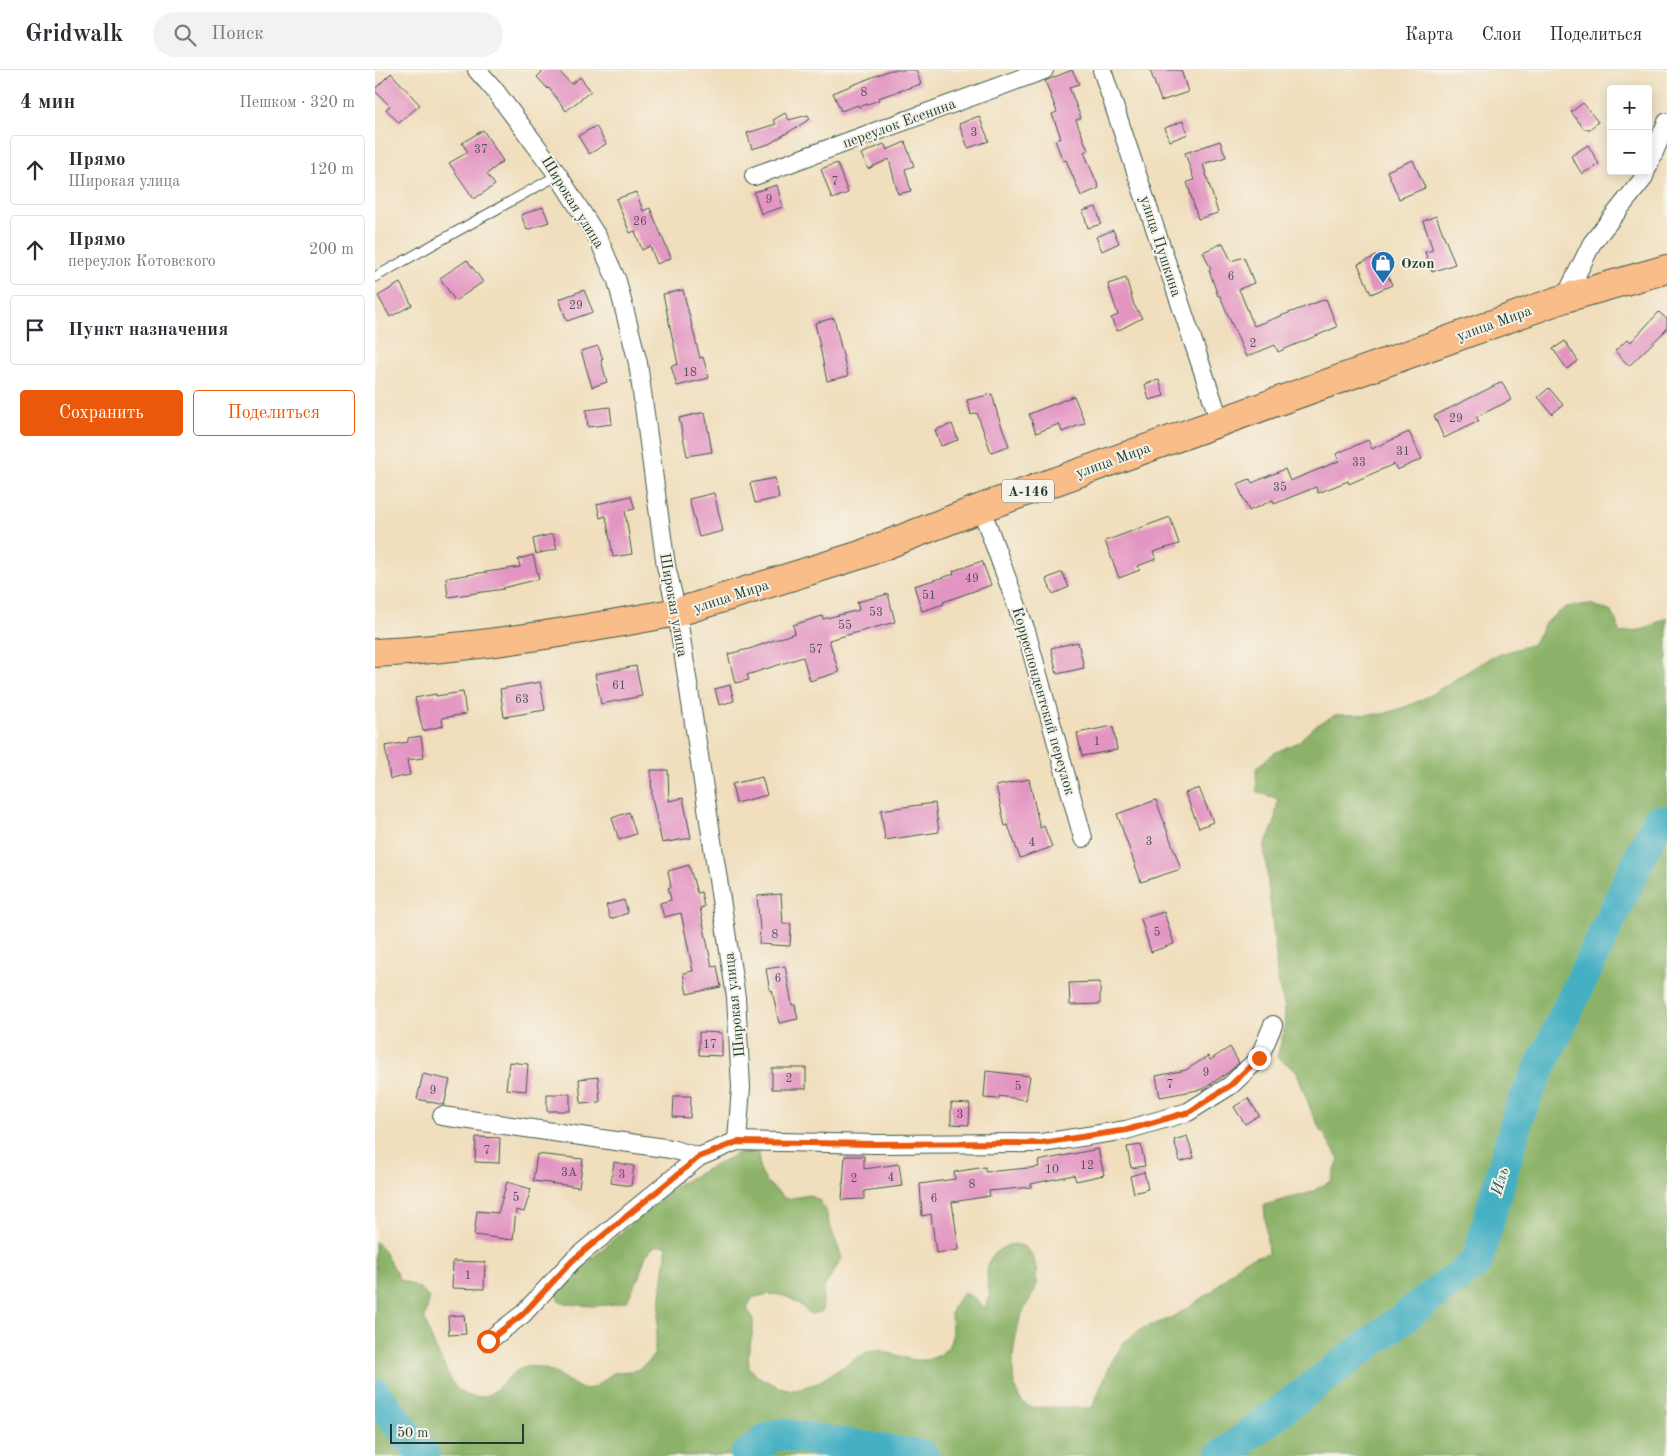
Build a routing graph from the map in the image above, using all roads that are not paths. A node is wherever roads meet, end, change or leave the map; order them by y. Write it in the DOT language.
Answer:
graph roads {
  1 [pos="477,70"];
  2 [pos="1044,70"];
  3 [pos="1102,70"];
  4 [pos="1667,122"];
  5 [pos="1652,157"];
  6 [pos="558,175"];
  7 [pos="1644,175"];
  8 [pos="753,176"];
  9 [pos="1667,269"];
  10 [pos="375,278"];
  11 [pos="1565,298"];
  12 [pos="1220,422"];
  13 [pos="981,508"];
  14 [pos="677,612"];
  15 [pos="375,653"];
  16 [pos="1083,838"];
  17 [pos="1273,1025"];
  18 [pos="441,1116"];
  19 [pos="737,1142"];
  20 [pos="699,1157"];
  21 [pos="488,1341"];
  1 -- 6 [label="street, Широкая улица"];
  2 -- 8 [label="street, переулок Есенина"];
  3 -- 12 [label="street, улица Пушкина"];
  4 -- 5 [label="street"];
  6 -- 10 [label="lane"];
  6 -- 14 [label="street, Широкая улица"];
  7 -- 11 [label="street"];
  9 -- 11 [label="highway, улица Мира / А-146"];
  11 -- 12 [label="highway, улица Мира / А-146"];
  12 -- 13 [label="highway, улица Мира / А-146"];
  13 -- 14 [label="highway, улица Мира / А-146"];
  13 -- 16 [label="street, Корреспондентский переулок"];
  14 -- 15 [label="highway, улица Мира / А-146"];
  14 -- 19 [label="street, Широкая улица"];
  17 -- 19 [label="street"];
  18 -- 20 [label="street"];
  19 -- 20 [label="street"];
  20 -- 21 [label="street"];
}
